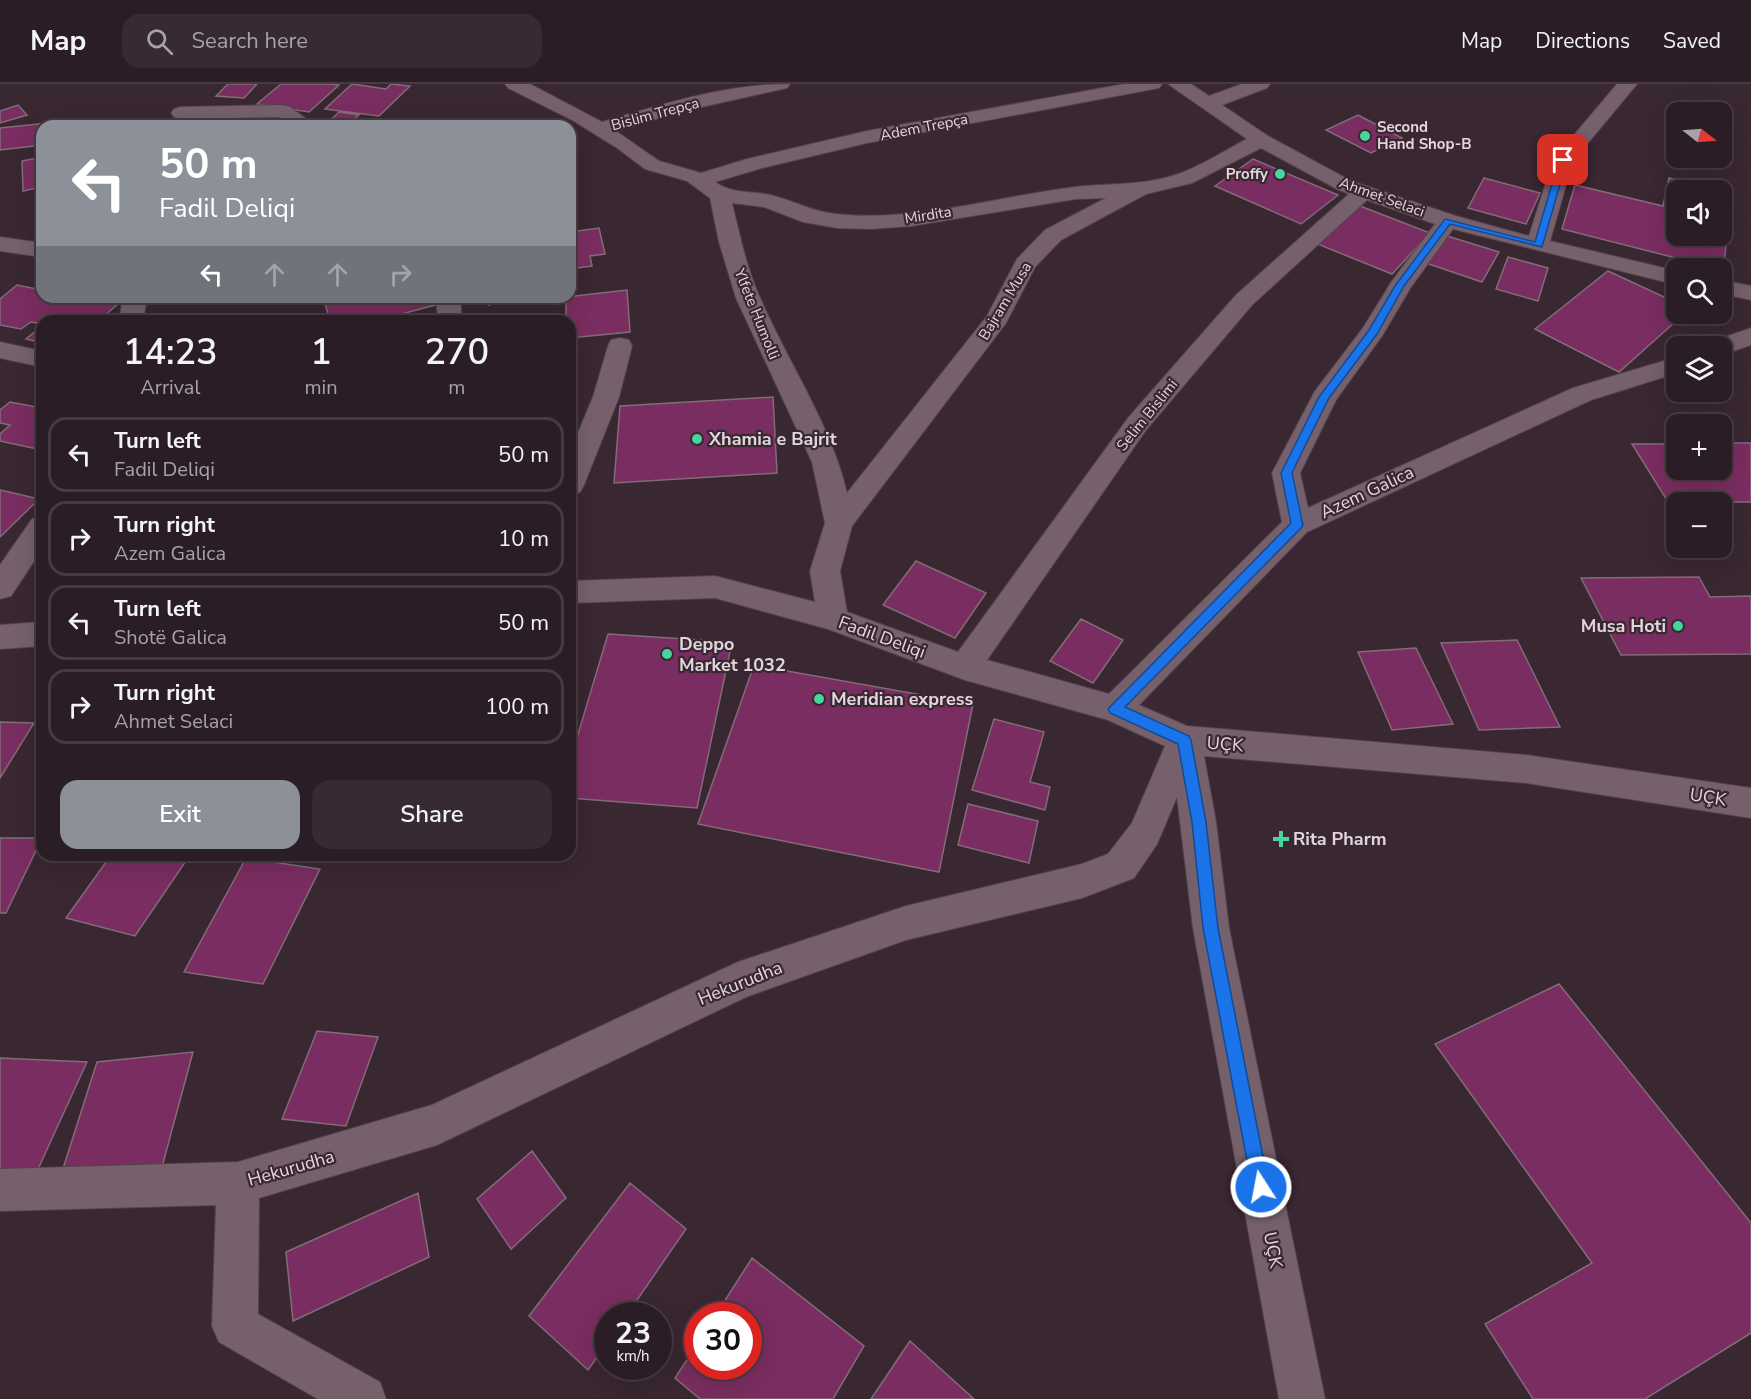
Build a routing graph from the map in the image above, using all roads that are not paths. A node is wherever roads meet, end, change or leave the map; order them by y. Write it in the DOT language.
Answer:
graph roads {
  1 [pos="518,84"];
  2 [pos="780,84"];
  3 [pos="1152,84"];
  4 [pos="1178,84"];
  5 [pos="1260,84"];
  6 [pos="1627,84"];
  7 [pos="1208,103"];
  8 [pos="181,113"];
  9 [pos="297,120"];
  10 [pos="600,129"];
  11 [pos="1262,140"];
  12 [pos="699,180"];
  13 [pos="1139,189"];
  14 [pos="1364,192"];
  15 [pos="720,195"];
  16 [pos="1448,220"];
  17 [pos="0,244"];
  18 [pos="1538,245"];
  19 [pos="36,249"];
  20 [pos="1666,275"];
  21 [pos="1732,289"];
  22 [pos="1751,293"];
  23 [pos="1751,336"];
  24 [pos="1732,343"];
  25 [pos="620,346"];
  26 [pos="0,350"];
  27 [pos="36,358"];
  28 [pos="1666,368"];
  29 [pos="576,470"];
  30 [pos="839,523"];
  31 [pos="1297,525"];
  32 [pos="36,535"];
  33 [pos="0,588"];
  34 [pos="576,592"];
  35 [pos="833,619"];
  36 [pos="36,634"];
  37 [pos="0,637"];
  38 [pos="965,667"];
  39 [pos="1115,709"];
  40 [pos="1185,740"];
  41 [pos="1751,803"];
  42 [pos="238,1183"];
  43 [pos="0,1190"];
  44 [pos="363,1399"];
  45 [pos="1302,1399"];
  1 -- 10 [label="street"];
  2 -- 10 [label="street, Bislim Trepça"];
  3 -- 12 [label="street, Adem Trepça"];
  4 -- 7 [label="street, Ahmet Selaci"];
  5 -- 7 [label="street"];
  6 -- 18 [label="street"];
  7 -- 11 [label="street, Ahmet Selaci"];
  8 -- 9 [label="street"];
  10 -- 12 [label="street"];
  11 -- 13 [label="street, Bajram Musa"];
  11 -- 14 [label="street, Ahmet Selaci"];
  12 -- 15 [label="street"];
  13 -- 15 [label="street, Mirdita"];
  13 -- 30 [label="street, Bajram Musa"];
  14 -- 16 [label="street, Ahmet Selaci"];
  14 -- 38 [label="street, Selim Bislimi"];
  15 -- 30 [label="street, Ylfete Humolli"];
  16 -- 18 [label="street, Ahmet Selaci"];
  16 -- 31 [label="street"];
  17 -- 19 [label="street"];
  18 -- 20 [label="street, Ahmet Selaci"];
  21 -- 22 [label="street"];
  23 -- 24 [label="street"];
  25 -- 29 [label="street"];
  26 -- 27 [label="street"];
  28 -- 31 [label="street, Azem Galica"];
  30 -- 35 [label="street, Ylfete Humolli"];
  31 -- 39 [label="street, Azem Galica"];
  32 -- 33 [label="street"];
  34 -- 35 [label="street, Fadil Deliqi"];
  35 -- 38 [label="street, Fadil Deliqi"];
  36 -- 37 [label="street"];
  38 -- 39 [label="street, Fadil Deliqi"];
  39 -- 40 [label="street, Fadil Deliqi"];
  40 -- 41 [label="street, UÇK"];
  40 -- 42 [label="street, Hekurudha"];
  40 -- 45 [label="street, UÇK"];
  42 -- 43 [label="street, Hekurudha"];
  42 -- 44 [label="street, Hekurudha"];
}
